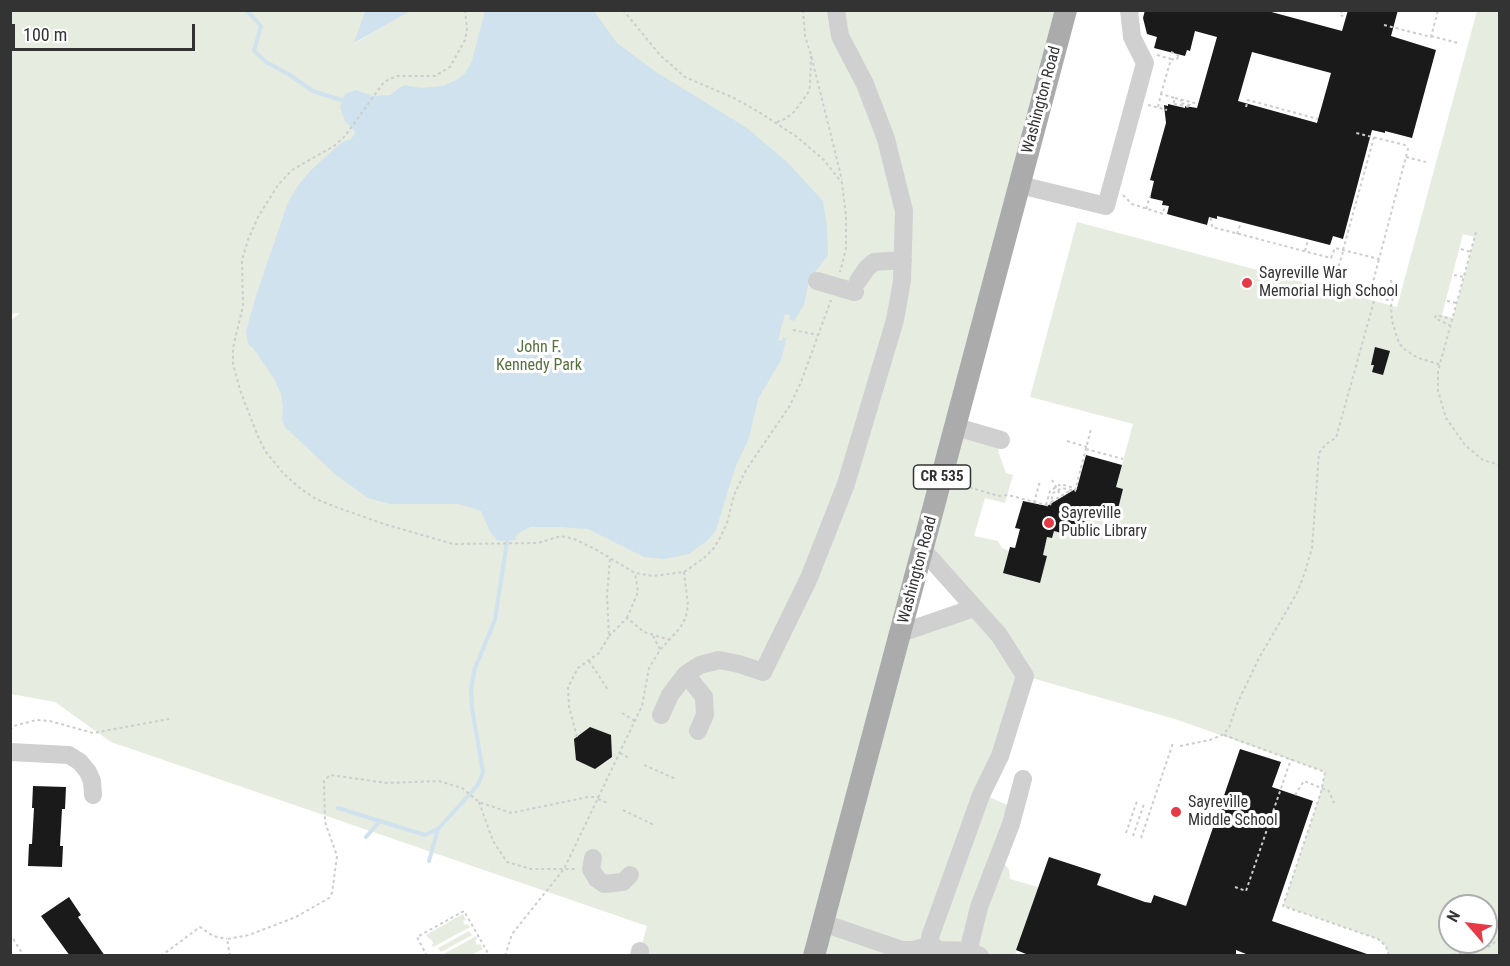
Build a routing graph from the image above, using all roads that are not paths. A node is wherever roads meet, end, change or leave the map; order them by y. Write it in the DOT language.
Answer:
graph roads {
  1 [pos="836,10"];
  2 [pos="1066,10"];
  3 [pos="1129,10"];
  4 [pos="1020,185"];
  5 [pos="903,260"];
  6 [pos="817,281"];
  7 [pos="956,427"];
  8 [pos="1001,440"];
  9 [pos="923,550"];
  10 [pos="974,608"];
  11 [pos="901,633"];
  12 [pos="686,674"];
  13 [pos="661,715"];
  14 [pos="698,731"];
  15 [pos="10,752"];
  16 [pos="1023,779"];
  17 [pos="93,795"];
  18 [pos="592,864"];
  19 [pos="630,875"];
  20 [pos="823,923"];
  21 [pos="931,945"];
  22 [pos="975,953"];
  23 [pos="814,956"];
  1 -- 5 [label="street"];
  2 -- 4 [label="main road, Washington Road / CR 535"];
  3 -- 4 [label="street"];
  4 -- 7 [label="main road, Washington Road / CR 535"];
  5 -- 6 [label="street"];
  5 -- 12 [label="street"];
  7 -- 8 [label="street"];
  7 -- 9 [label="main road, Washington Road / CR 535"];
  9 -- 10 [label="street"];
  9 -- 11 [label="main road, Washington Road / CR 535"];
  10 -- 11 [label="street"];
  10 -- 21 [label="street"];
  11 -- 20 [label="main road, Washington Road / CR 535"];
  12 -- 13 [label="street"];
  12 -- 14 [label="street"];
  15 -- 17 [label="street"];
  16 -- 22 [label="street"];
  18 -- 19 [label="street"];
  20 -- 21 [label="street"];
  20 -- 23 [label="main road, Washington Road / CR 535"];
  21 -- 22 [label="street"];
}
